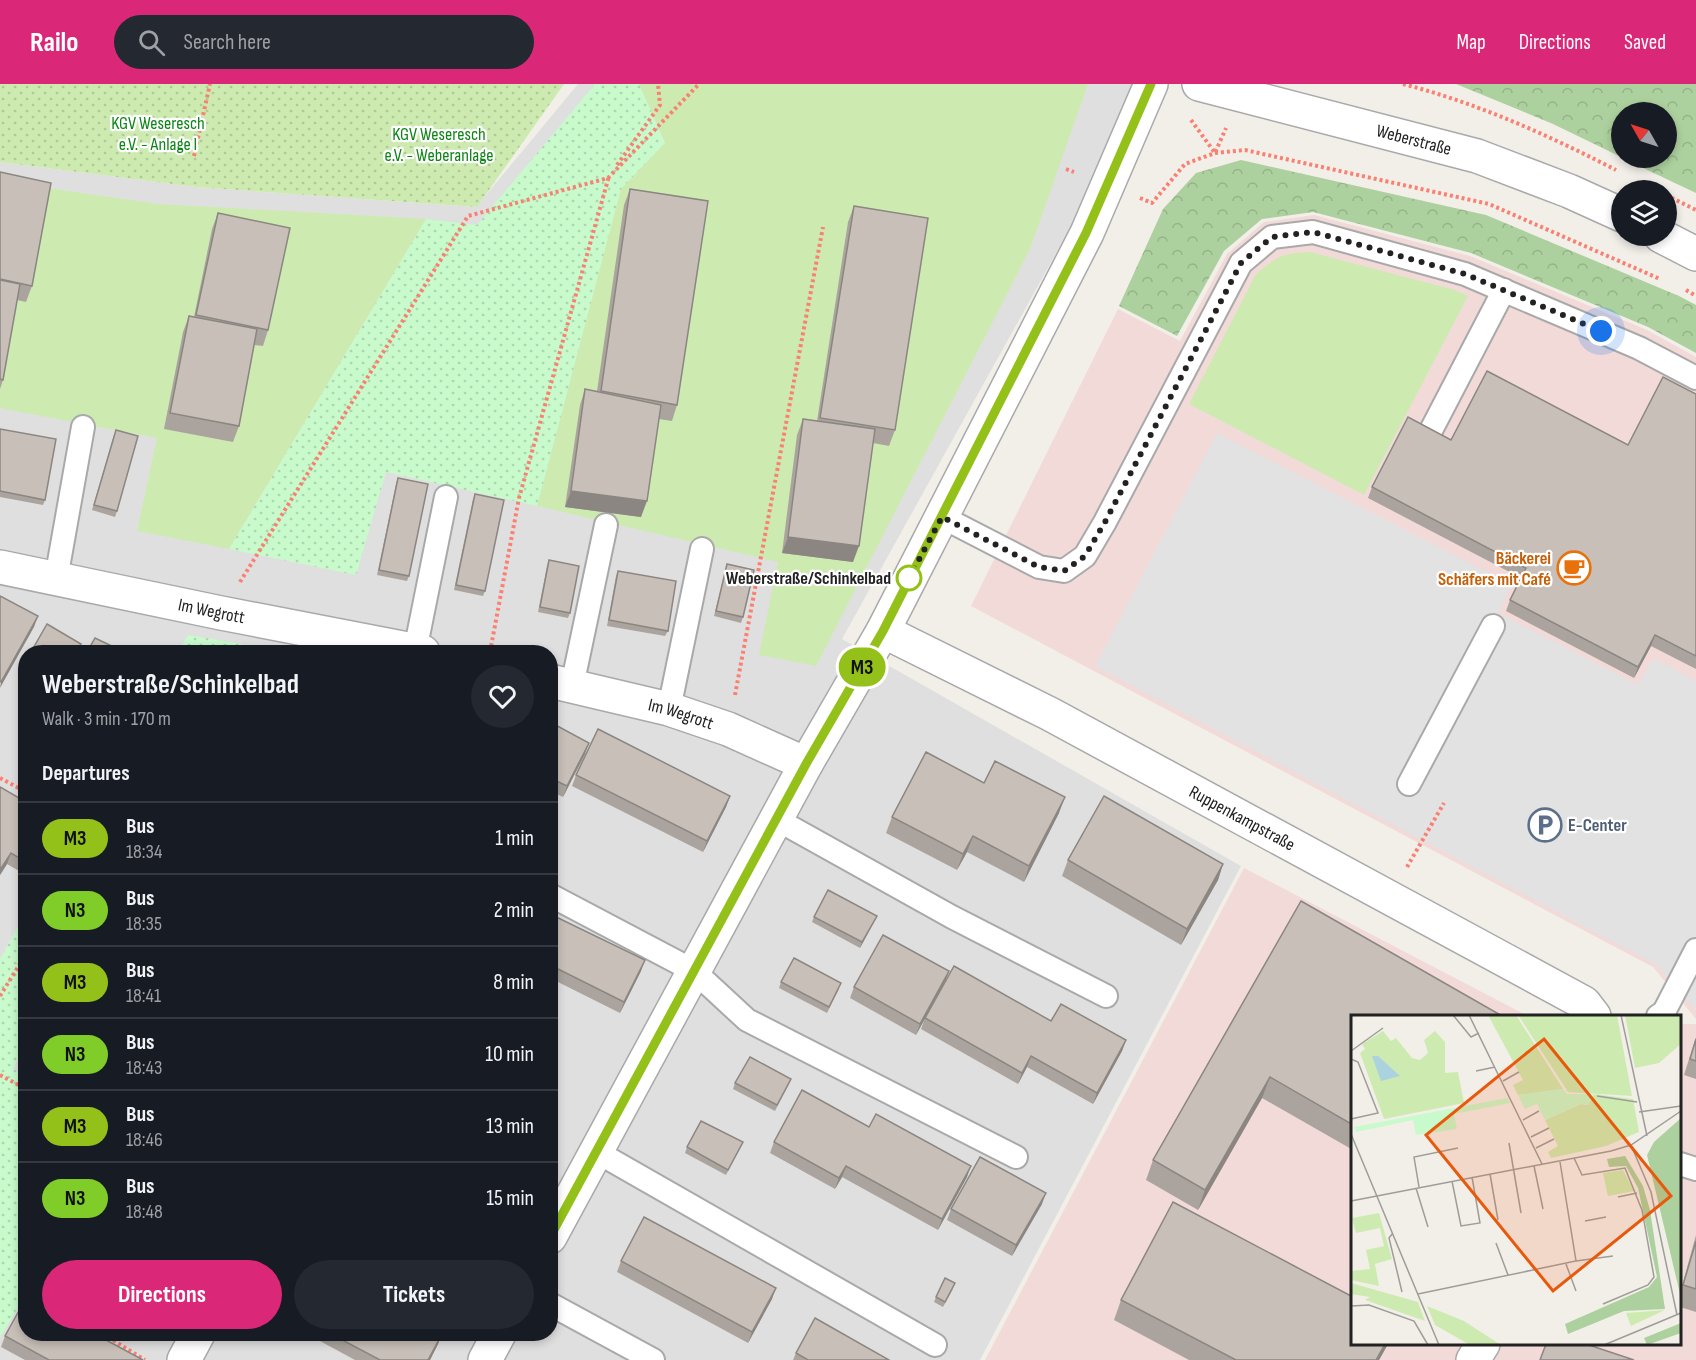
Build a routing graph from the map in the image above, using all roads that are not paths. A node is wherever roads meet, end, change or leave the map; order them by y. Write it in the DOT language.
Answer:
graph roads {
  1 [pos="1151,84"];
  2 [pos="1198,84"];
  3 [pos="1611,210"];
  4 [pos="1677,244"];
  5 [pos="1696,254"];
  6 [pos="1504,290"];
  7 [pos="1696,378"];
  8 [pos="83,427"];
  9 [pos="1426,440"];
  10 [pos="446,497"];
  11 [pos="942,517"];
  12 [pos="606,525"];
  13 [pos="702,549"];
  14 [pos="0,567"];
  15 [pos="56,579"];
  16 [pos="1493,626"];
  17 [pos="883,631"];
  18 [pos="383,645"];
  19 [pos="420,645"];
  20 [pos="561,683"];
  21 [pos="669,709"];
  22 [pos="806,764"];
  23 [pos="1408,784"];
  24 [pos="776,819"];
  25 [pos="558,899"];
  26 [pos="1696,950"];
  27 [pos="694,971"];
  28 [pos="1106,996"];
  29 [pos="1593,1015"];
  30 [pos="1660,1015"];
  31 [pos="597,1152"];
  32 [pos="1016,1157"];
  33 [pos="1681,1164"];
  34 [pos="1696,1169"];
  35 [pos="558,1223"];
  36 [pos="558,1308"];
  37 [pos="194,1341"];
  38 [pos="495,1341"];
  39 [pos="934,1345"];
  40 [pos="1482,1345"];
  41 [pos="184,1360"];
  42 [pos="484,1360"];
  43 [pos="653,1360"];
  44 [pos="1473,1360"];
  1 -- 11 [label="street"];
  2 -- 3 [label="street, Weberstraße"];
  4 -- 5 [label="street"];
  6 -- 7 [label="lane"];
  6 -- 9 [label="lane"];
  6 -- 11 [label="lane"];
  8 -- 15 [label="lane"];
  10 -- 19 [label="lane"];
  11 -- 17 [label="street"];
  12 -- 20 [label="lane"];
  13 -- 21 [label="lane"];
  14 -- 15 [label="street, Im Wegrott"];
  15 -- 18 [label="street, Im Wegrott"];
  16 -- 23 [label="lane"];
  17 -- 22 [label="street"];
  17 -- 29 [label="street, Ruppenkampstraße"];
  20 -- 21 [label="street, Im Wegrott"];
  21 -- 22 [label="street, Im Wegrott"];
  22 -- 24 [label="street"];
  24 -- 27 [label="street"];
  24 -- 28 [label="lane"];
  25 -- 27 [label="lane"];
  26 -- 30 [label="lane"];
  27 -- 31 [label="street"];
  27 -- 32 [label="lane"];
  31 -- 35 [label="street"];
  31 -- 39 [label="lane"];
  33 -- 34 [label="lane"];
  36 -- 43 [label="lane"];
  37 -- 41 [label="street"];
  38 -- 42 [label="street"];
  40 -- 44 [label="street"];
}
